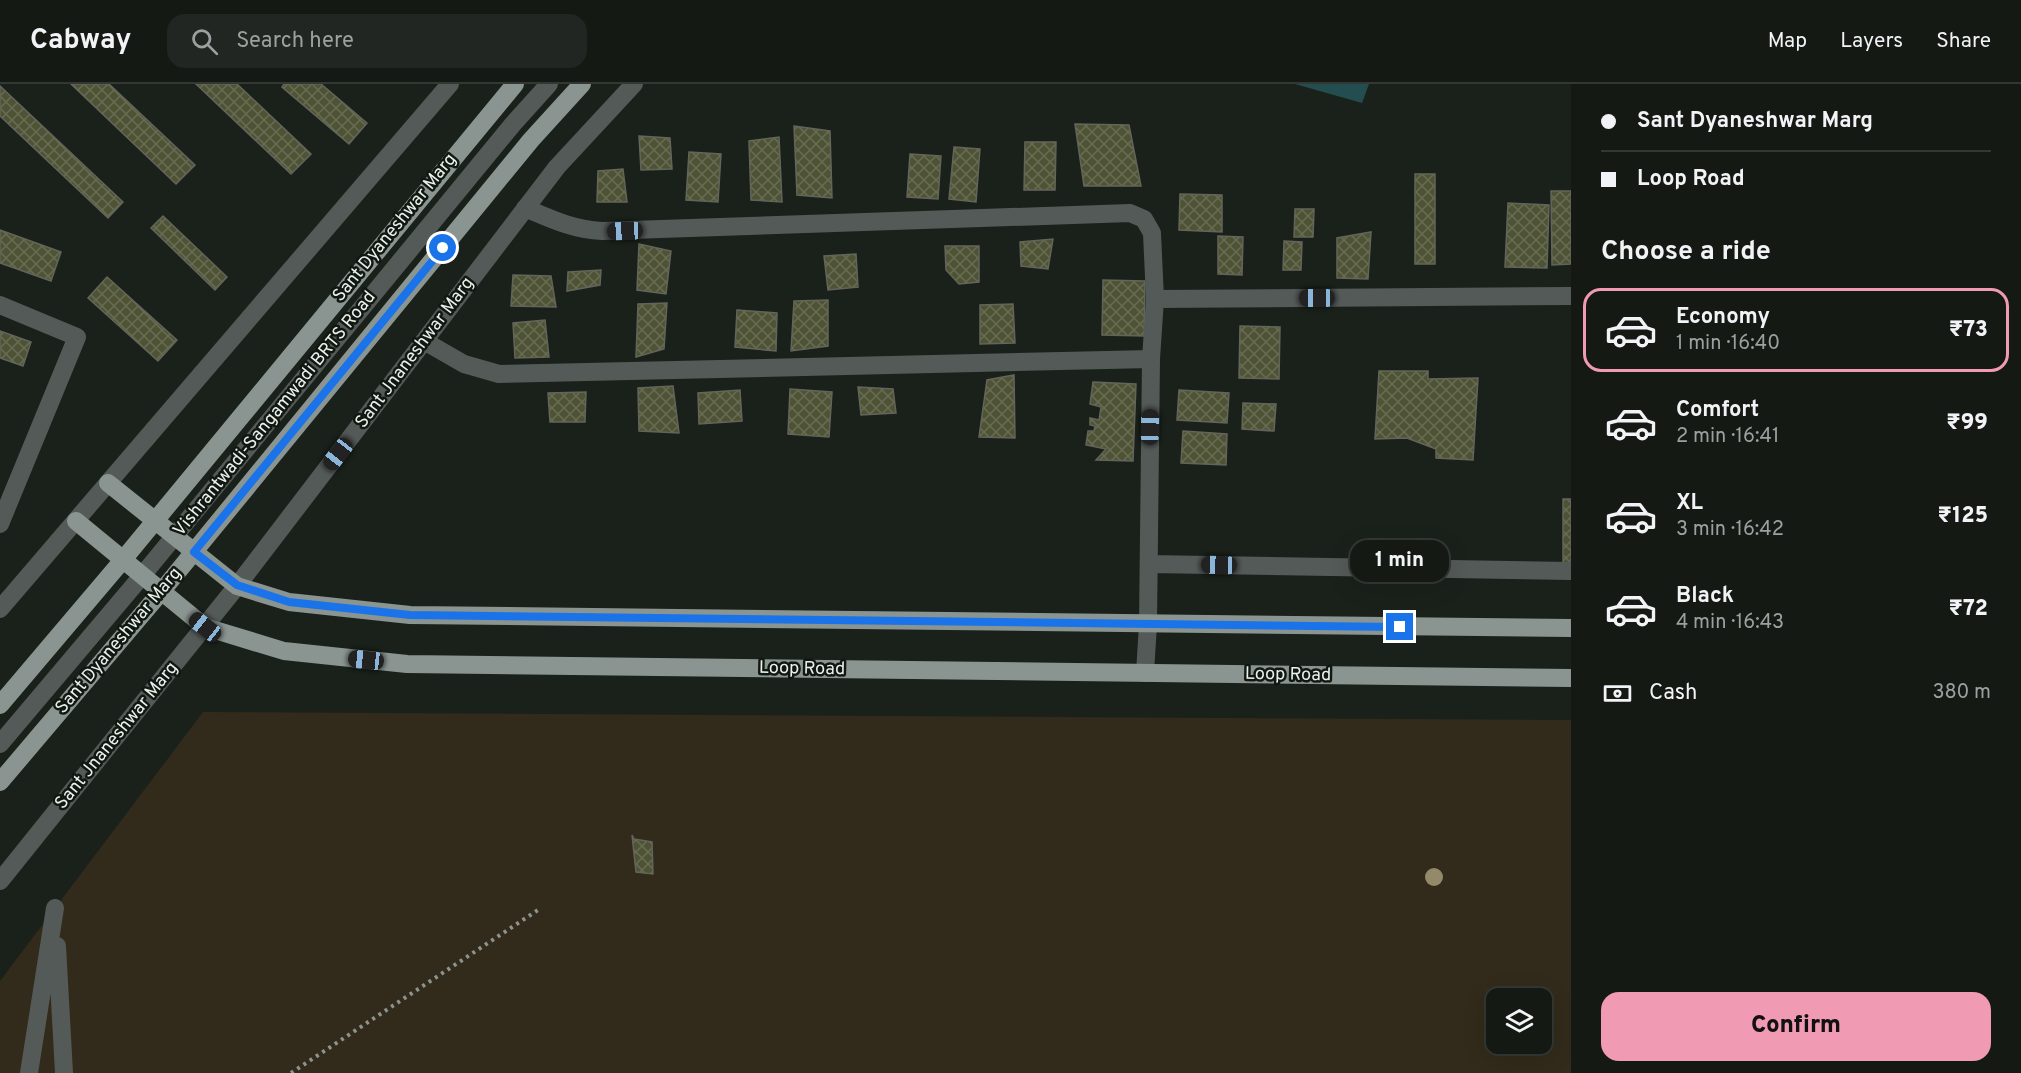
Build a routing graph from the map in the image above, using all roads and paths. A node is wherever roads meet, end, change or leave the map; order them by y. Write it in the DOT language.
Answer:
graph roads {
  1 [pos="450,84"];
  2 [pos="515,84"];
  3 [pos="549,84"];
  4 [pos="582,84"];
  5 [pos="634,84"];
  6 [pos="525,208"];
  7 [pos="1571,296"];
  8 [pos="1155,299"];
  9 [pos="0,305"];
  10 [pos="424,341"];
  11 [pos="1151,359"];
  12 [pos="108,483"];
  13 [pos="155,520"];
  14 [pos="76,521"];
  15 [pos="0,524"];
  16 [pos="175,536"];
  17 [pos="194,552"];
  18 [pos="122,561"];
  19 [pos="1149,564"];
  20 [pos="1571,571"];
  21 [pos="141,576"];
  22 [pos="237,585"];
  23 [pos="161,592"];
  24 [pos="0,609"];
  25 [pos="1148,624"];
  26 [pos="205,627"];
  27 [pos="1571,628"];
  28 [pos="1145,673"];
  29 [pos="1571,678"];
  30 [pos="0,705"];
  31 [pos="0,744"];
  32 [pos="0,782"];
  33 [pos="0,880"];
  34 [pos="538,910"];
  35 [pos="30,1073"];
  36 [pos="64,1073"];
  37 [pos="291,1073"];
  1 -- 12 [label="street"];
  2 -- 13 [label="main road, Sant Dyaneshwar Marg"];
  3 -- 16 [label="street, Vishrantwadi-Sangamwadi BRTS Road"];
  4 -- 17 [label="main road, Sant Dyaneshwar Marg"];
  5 -- 6 [label="street, Sant Jnaneshwar Marg"];
  6 -- 8 [label="street"];
  6 -- 10 [label="street, Sant Jnaneshwar Marg"];
  7 -- 8 [label="street"];
  8 -- 11 [label="street"];
  9 -- 15 [label="street"];
  10 -- 11 [label="street"];
  10 -- 22 [label="street, Sant Jnaneshwar Marg"];
  11 -- 19 [label="street"];
  12 -- 13 [label="main road"];
  12 -- 14 [label="street"];
  13 -- 16 [label="main road"];
  13 -- 18 [label="main road, Sant Dyaneshwar Marg"];
  14 -- 18 [label="main road, Loop Road"];
  14 -- 24 [label="street"];
  16 -- 17 [label="main road"];
  16 -- 21 [label="street, Vishrantwadi-Sangamwadi BRTS Road"];
  17 -- 22 [label="main road"];
  17 -- 23 [label="main road, Sant Dyaneshwar Marg"];
  18 -- 21 [label="main road, Loop Road"];
  18 -- 30 [label="main road, Sant Dyaneshwar Marg"];
  19 -- 20 [label="street"];
  19 -- 25 [label="street"];
  21 -- 23 [label="main road, Loop Road"];
  21 -- 31 [label="street, Vishrantwadi-Sangamwadi BRTS Road"];
  22 -- 25 [label="main road"];
  22 -- 26 [label="street, Sant Jnaneshwar Marg"];
  23 -- 26 [label="main road, Loop Road"];
  23 -- 32 [label="main road, Sant Dyaneshwar Marg"];
  25 -- 27 [label="main road"];
  25 -- 28 [label="street"];
  26 -- 28 [label="main road, Loop Road"];
  26 -- 33 [label="street, Sant Jnaneshwar Marg"];
  28 -- 29 [label="main road, Loop Road"];
  34 -- 37 [label="path"];
  35 -- 36 [label="street"];
}
